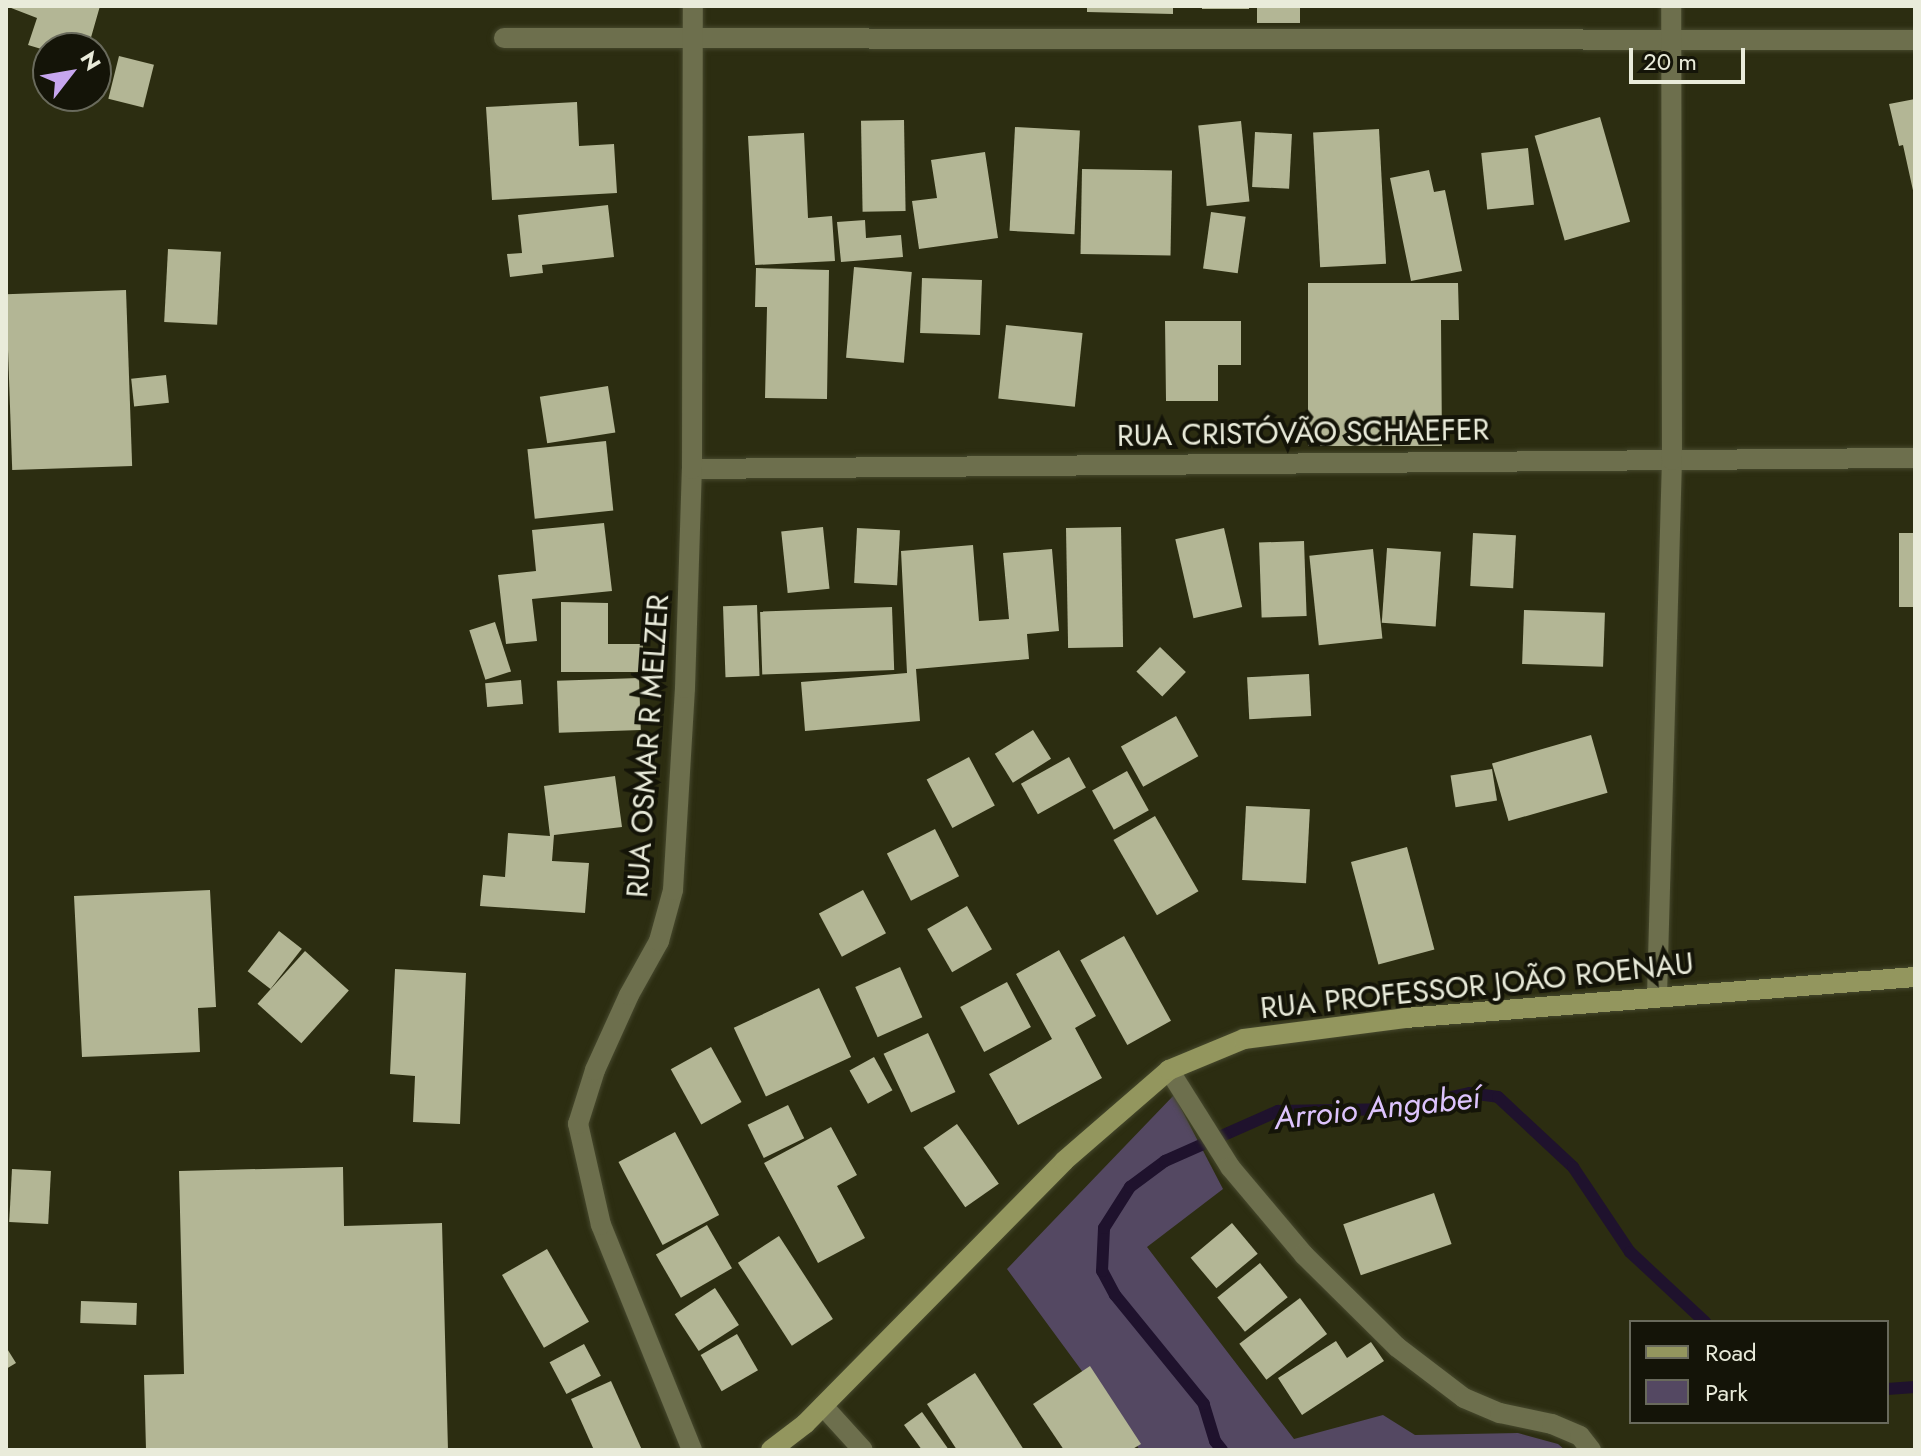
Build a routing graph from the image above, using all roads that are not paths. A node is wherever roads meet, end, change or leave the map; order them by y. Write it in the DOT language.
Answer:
graph roads {
  1 [pos="693,6"];
  2 [pos="1671,6"];
  3 [pos="504,38"];
  4 [pos="692,39"];
  5 [pos="1670,40"];
  6 [pos="1915,40"];
  7 [pos="1915,458"];
  8 [pos="1672,460"];
  9 [pos="692,469"];
  10 [pos="1915,977"];
  11 [pos="1657,996"];
  12 [pos="1169,1070"];
  13 [pos="823,1406"];
  14 [pos="692,1450"];
  15 [pos="771,1450"];
  16 [pos="863,1450"];
  17 [pos="1591,1450"];
  1 -- 4 [label="street, RUA OSMAR R MELZER"];
  2 -- 5 [label="street"];
  3 -- 4 [label="street"];
  4 -- 5 [label="street"];
  4 -- 9 [label="street, RUA OSMAR R MELZER"];
  5 -- 6 [label="street"];
  5 -- 8 [label="street"];
  7 -- 8 [label="street, RUA CRISTÓVÃO SCHAEFER"];
  8 -- 9 [label="street, RUA CRISTÓVÃO SCHAEFER"];
  8 -- 11 [label="street"];
  9 -- 14 [label="street, RUA OSMAR R MELZER"];
  10 -- 11 [label="street, RUA PROFESSOR JOÃO ROENAU"];
  11 -- 12 [label="street, RUA PROFESSOR JOÃO ROENAU"];
  12 -- 13 [label="street, RUA PROFESSOR JOÃO ROENAU"];
  12 -- 17 [label="street"];
  13 -- 15 [label="street, RUA PROFESSOR JOÃO ROENAU"];
  13 -- 16 [label="street"];
}
